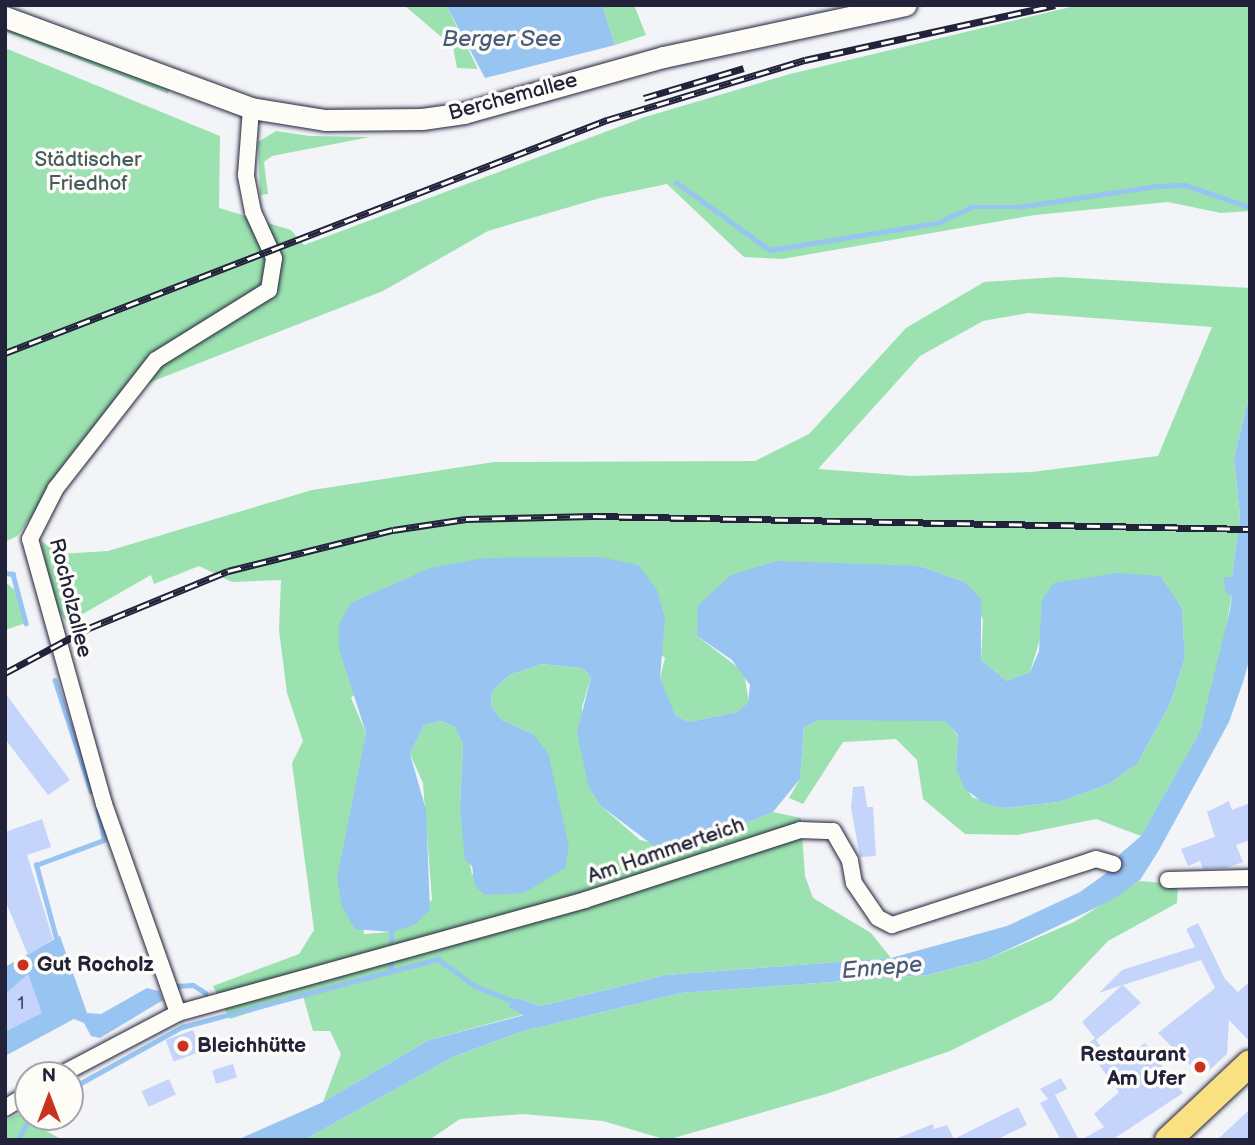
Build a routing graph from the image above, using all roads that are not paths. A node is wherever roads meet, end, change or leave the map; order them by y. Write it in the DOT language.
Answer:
graph roads {
  1 [pos="905,5"];
  2 [pos="5,17"];
  3 [pos="251,108"];
  4 [pos="1114,864"];
  5 [pos="1250,878"];
  6 [pos="1168,880"];
  7 [pos="178,1013"];
  8 [pos="84,1062"];
  9 [pos="1250,1063"];
  10 [pos="1168,1140"];
  1 -- 3 [label="street, Berchemallee"];
  2 -- 3 [label="street, Berchemallee"];
  3 -- 7 [label="street, Rocholzallee"];
  4 -- 7 [label="street, Am Hammerteich"];
  5 -- 6 [label="street"];
  7 -- 8 [label="street"];
  9 -- 10 [label="main road"];
}
